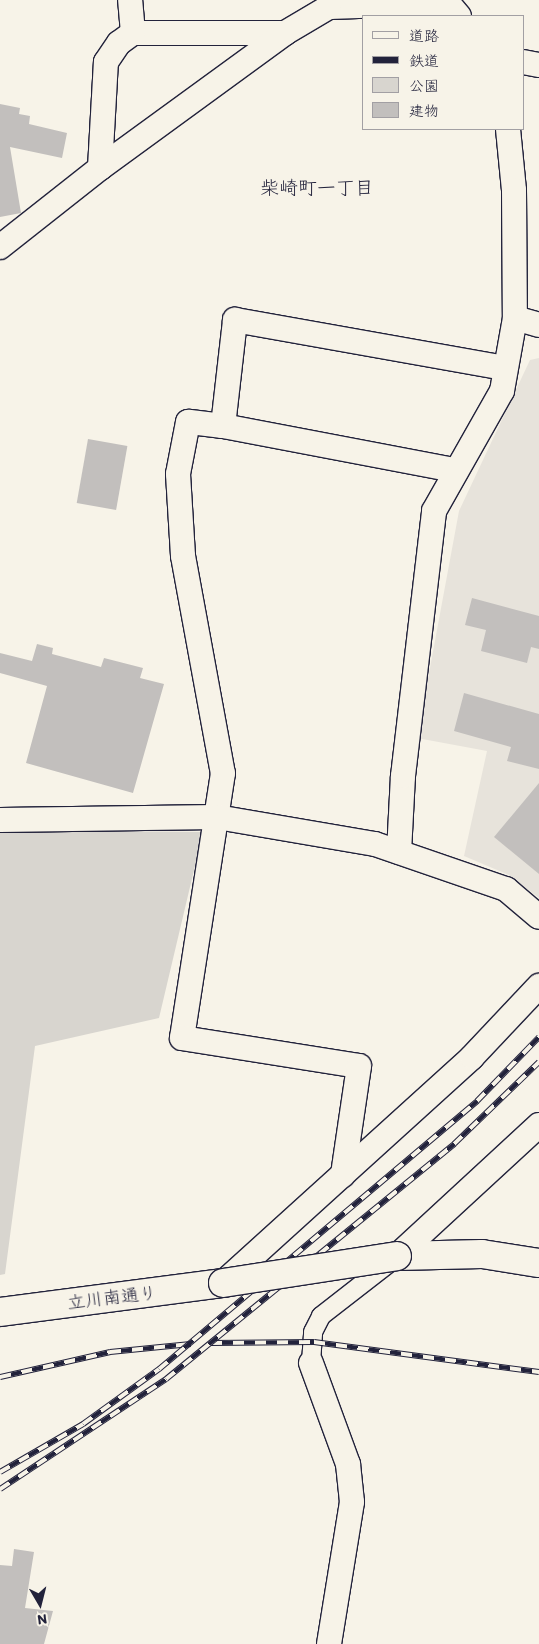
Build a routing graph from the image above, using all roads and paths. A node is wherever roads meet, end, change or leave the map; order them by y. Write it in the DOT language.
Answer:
graph roads {
  1 [pos="130,0"];
  2 [pos="329,4"];
  3 [pos="458,15"];
  4 [pos="133,33"];
  5 [pos="285,33"];
  6 [pos="524,62"];
  7 [pos="539,65"];
  8 [pos="508,130"];
  9 [pos="100,168"];
  10 [pos="0,247"];
  11 [pos="515,318"];
  12 [pos="539,325"];
  13 [pos="505,368"];
  14 [pos="223,426"];
  15 [pos="454,470"];
  16 [pos="217,817"];
  17 [pos="0,820"];
  18 [pos="399,852"];
  19 [pos="539,916"];
  20 [pos="539,986"];
  21 [pos="539,1125"];
  22 [pos="343,1176"];
  23 [pos="397,1256"];
  24 [pos="539,1263"];
  25 [pos="224,1283"];
  26 [pos="0,1312"];
  27 [pos="311,1363"];
  28 [pos="329,1644"];
  1 -- 4 [label="street"];
  2 -- 3 [label="street"];
  2 -- 5 [label="street"];
  4 -- 5 [label="street"];
  4 -- 9 [label="street"];
  5 -- 9 [label="street"];
  6 -- 7 [label="street"];
  8 -- 11 [label="street"];
  9 -- 10 [label="street"];
  11 -- 12 [label="street"];
  11 -- 13 [label="street"];
  13 -- 14 [label="street"];
  13 -- 15 [label="street"];
  14 -- 15 [label="street"];
  14 -- 16 [label="street"];
  15 -- 18 [label="street"];
  16 -- 17 [label="street"];
  16 -- 18 [label="street"];
  16 -- 22 [label="street"];
  18 -- 19 [label="street"];
  20 -- 22 [label="street"];
  21 -- 23 [label="street"];
  22 -- 25 [label="street"];
  23 -- 24 [label="street"];
  23 -- 25 [label="street, 立川南通り, bridge"];
  23 -- 27 [label="street"];
  25 -- 26 [label="street, 立川南通り"];
  27 -- 28 [label="street"];
}
